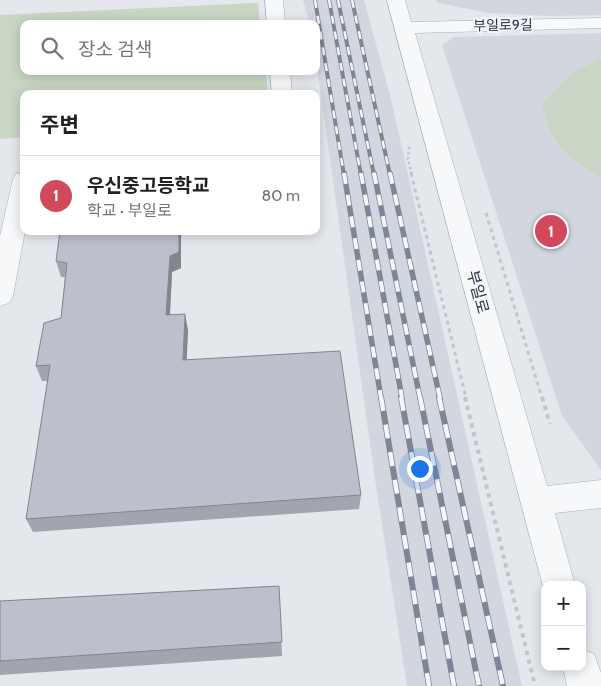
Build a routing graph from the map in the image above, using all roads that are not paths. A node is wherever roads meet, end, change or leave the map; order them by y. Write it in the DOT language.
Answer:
graph roads {
  1 [pos="274,0"];
  2 [pos="396,0"];
  3 [pos="276,20"];
  4 [pos="601,23"];
  5 [pos="404,28"];
  6 [pos="280,75"];
  7 [pos="282,90"];
  8 [pos="20,198"];
  9 [pos="0,296"];
  10 [pos="601,494"];
  11 [pos="536,501"];
  12 [pos="557,581"];
  13 [pos="582,671"];
  14 [pos="586,686"];
  1 -- 3 [label="street"];
  2 -- 5 [label="street, 부일로"];
  4 -- 5 [label="street, 부일로9길"];
  5 -- 11 [label="street, 부일로"];
  6 -- 7 [label="street"];
  8 -- 9 [label="street"];
  10 -- 11 [label="street"];
  11 -- 12 [label="street, 부일로"];
  13 -- 14 [label="street"];
}
